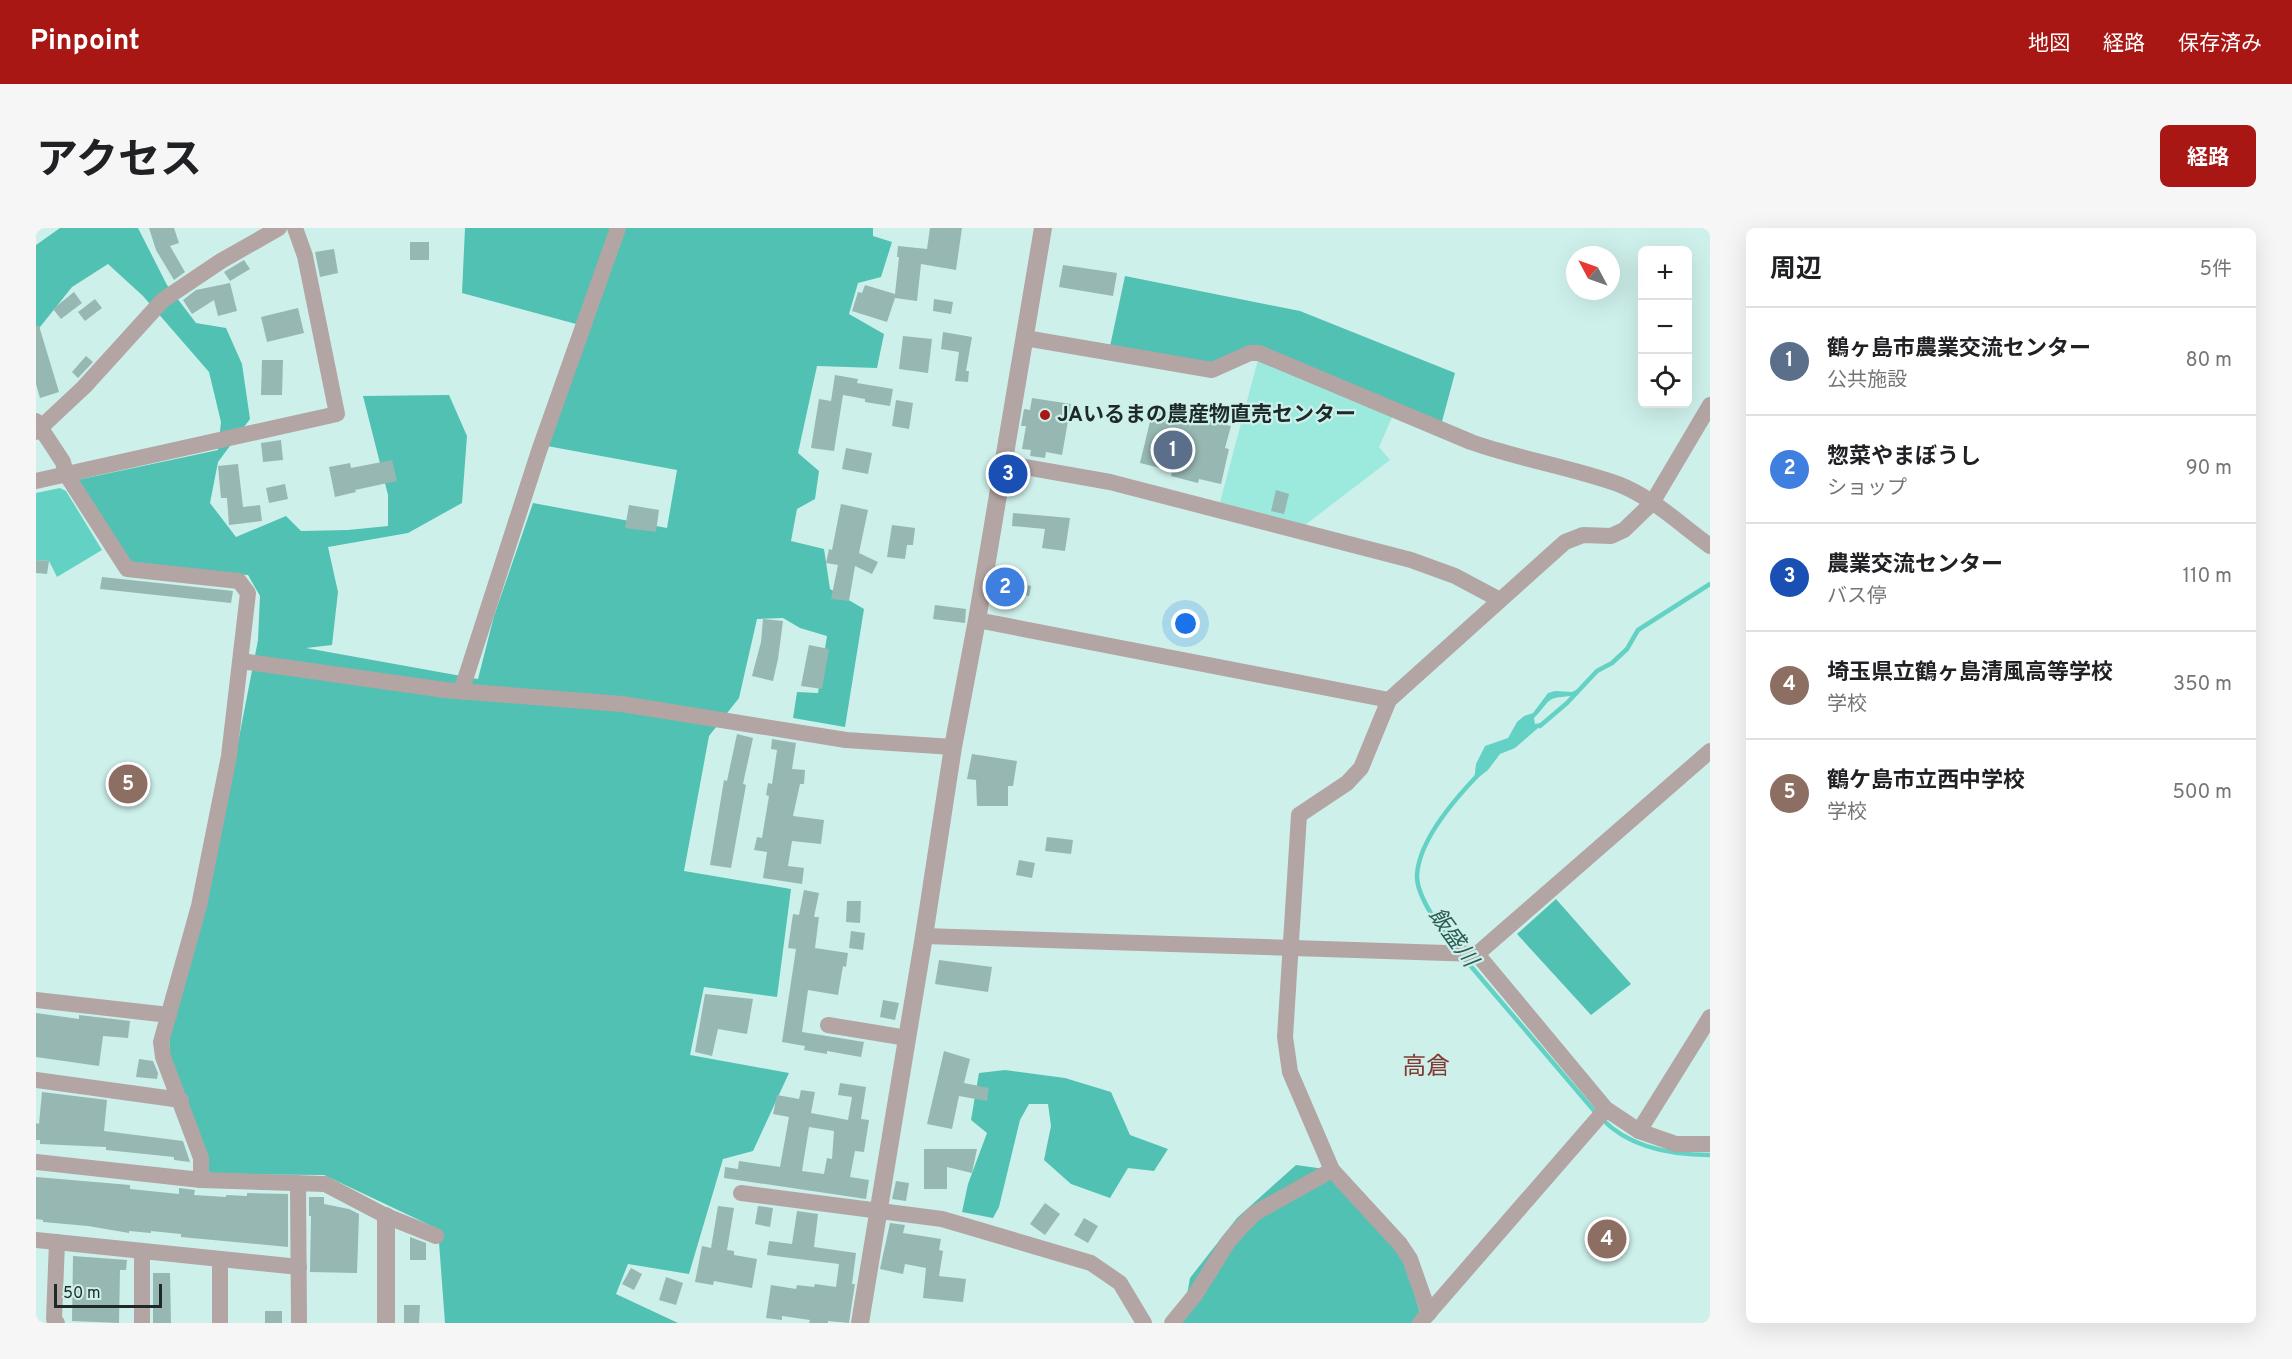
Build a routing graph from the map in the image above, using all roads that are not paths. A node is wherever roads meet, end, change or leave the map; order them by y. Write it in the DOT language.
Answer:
graph roads {
  1 [pos="279,228"];
  2 [pos="295,228"];
  3 [pos="618,228"];
  4 [pos="1043,228"];
  5 [pos="1025,338"];
  6 [pos="1710,405"];
  7 [pos="38,427"];
  8 [pos="1004,463"];
  9 [pos="66,474"];
  10 [pos="36,481"];
  11 [pos="1652,503"];
  12 [pos="1710,546"];
  13 [pos="1500,600"];
  14 [pos="977,620"];
  15 [pos="241,661"];
  16 [pos="461,692"];
  17 [pos="1389,700"];
  18 [pos="953,747"];
  19 [pos="1710,751"];
  20 [pos="924,936"];
  21 [pos="1290,950"];
  22 [pos="1477,954"];
  23 [pos="36,1000"];
  24 [pos="169,1015"];
  25 [pos="1710,1017"];
  26 [pos="828,1025"];
  27 [pos="907,1038"];
  28 [pos="36,1080"];
  29 [pos="181,1100"];
  30 [pos="1606,1109"];
  31 [pos="1639,1131"];
  32 [pos="1710,1144"];
  33 [pos="36,1162"];
  34 [pos="1332,1170"];
  35 [pos="201,1180"];
  36 [pos="298,1183"];
  37 [pos="741,1193"];
  38 [pos="878,1210"];
  39 [pos="386,1216"];
  40 [pos="436,1236"];
  41 [pos="36,1240"];
  42 [pos="57,1242"];
  43 [pos="142,1252"];
  44 [pos="220,1261"];
  45 [pos="299,1267"];
  46 [pos="1425,1318"];
  47 [pos="57,1323"];
  48 [pos="142,1323"];
  49 [pos="220,1323"];
  50 [pos="298,1323"];
  51 [pos="386,1323"];
  52 [pos="860,1323"];
  53 [pos="1144,1323"];
  54 [pos="1172,1323"];
  1 -- 7 [label="street"];
  2 -- 9 [label="street"];
  3 -- 16 [label="street"];
  4 -- 5 [label="street"];
  5 -- 8 [label="street"];
  5 -- 11 [label="street"];
  6 -- 11 [label="street"];
  7 -- 9 [label="street"];
  8 -- 13 [label="street"];
  8 -- 14 [label="street"];
  9 -- 10 [label="street"];
  9 -- 15 [label="street"];
  11 -- 12 [label="street"];
  11 -- 13 [label="street"];
  13 -- 17 [label="street"];
  14 -- 17 [label="street"];
  14 -- 18 [label="street"];
  15 -- 16 [label="street"];
  15 -- 24 [label="street"];
  16 -- 18 [label="street"];
  17 -- 21 [label="street"];
  18 -- 20 [label="street"];
  19 -- 22 [label="street"];
  20 -- 21 [label="street"];
  20 -- 27 [label="street"];
  21 -- 22 [label="street"];
  21 -- 34 [label="street"];
  22 -- 30 [label="street"];
  23 -- 24 [label="street"];
  24 -- 29 [label="street"];
  25 -- 31 [label="street"];
  26 -- 27 [label="street"];
  27 -- 38 [label="street"];
  28 -- 29 [label="street"];
  29 -- 35 [label="street"];
  30 -- 31 [label="street"];
  30 -- 46 [label="street"];
  31 -- 32 [label="street"];
  33 -- 35 [label="street"];
  34 -- 46 [label="street"];
  34 -- 54 [label="street"];
  35 -- 36 [label="street"];
  36 -- 39 [label="street"];
  36 -- 45 [label="street"];
  37 -- 38 [label="street"];
  38 -- 52 [label="street"];
  38 -- 53 [label="street"];
  39 -- 40 [label="street"];
  39 -- 51 [label="street"];
  41 -- 42 [label="street"];
  42 -- 43 [label="street"];
  42 -- 47 [label="street"];
  43 -- 44 [label="street"];
  43 -- 48 [label="street"];
  44 -- 45 [label="street"];
  44 -- 49 [label="street"];
  45 -- 50 [label="street"];
}
